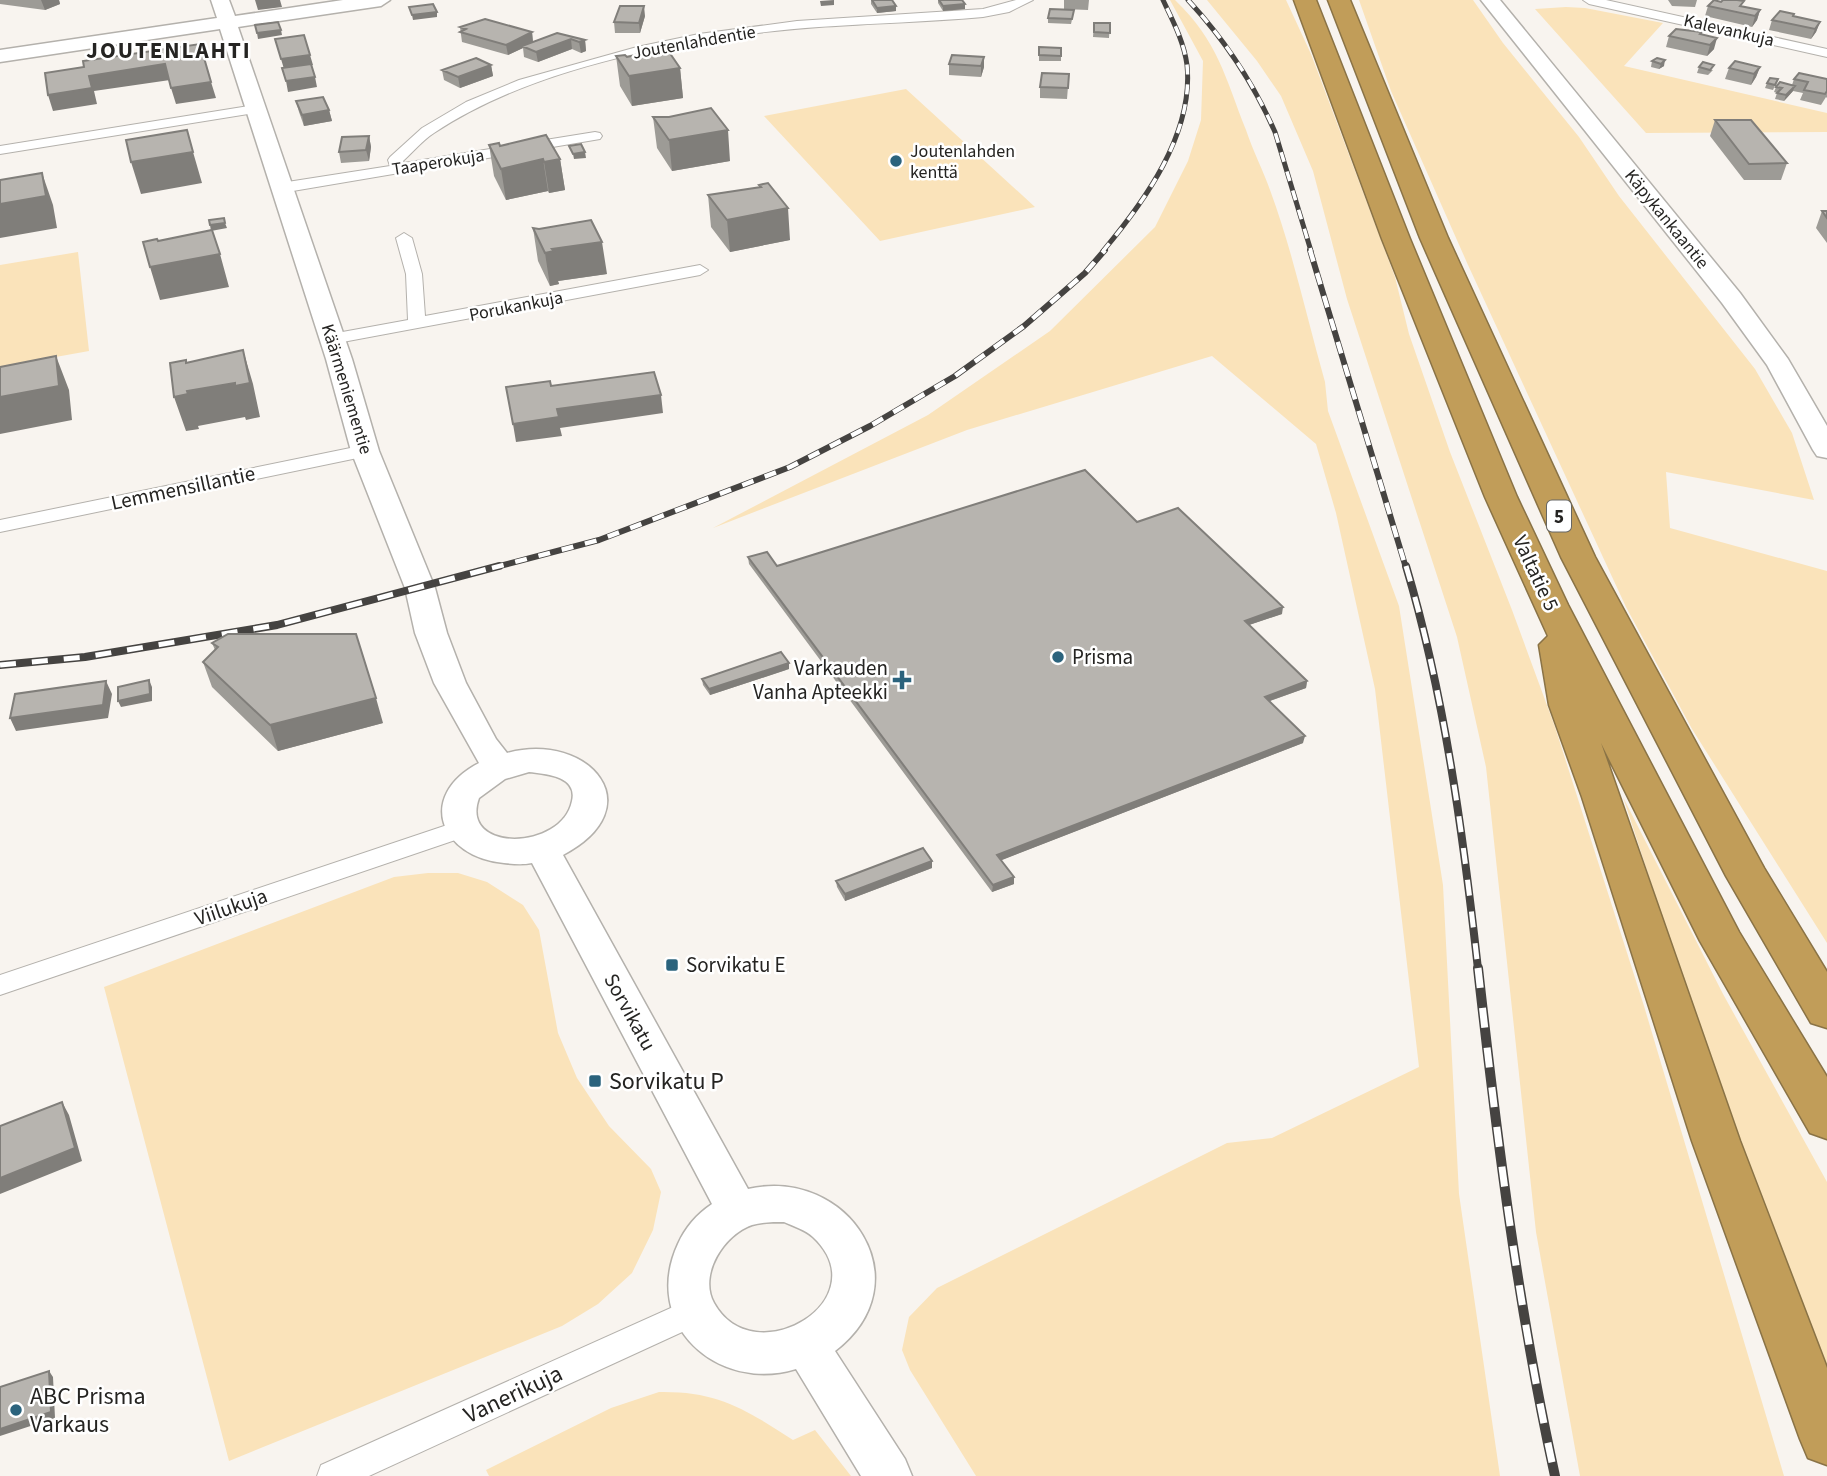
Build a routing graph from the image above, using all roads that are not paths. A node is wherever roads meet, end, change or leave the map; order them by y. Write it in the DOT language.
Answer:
graph roads {
  1 [pos="382,0"];
  2 [pos="1027,0"];
  3 [pos="1305,0"];
  4 [pos="1339,0"];
  5 [pos="1490,0"];
  6 [pos="1589,0"];
  7 [pos="223,11"];
  8 [pos="1827,52"];
  9 [pos="0,56"];
  10 [pos="255,109"];
  11 [pos="595,136"];
  12 [pos="0,150"];
  13 [pos="398,168"];
  14 [pos="281,188"];
  15 [pos="404,239"];
  16 [pos="700,270"];
  17 [pos="417,324"];
  18 [pos="332,339"];
  19 [pos="1827,450"];
  20 [pos="365,451"];
  21 [pos="0,526"];
  22 [pos="1550,605"];
  23 [pos="499,766"];
  24 [pos="462,829"];
  25 [pos="542,849"];
  26 [pos="0,985"];
  27 [pos="1827,1010"];
  28 [pos="1827,1119"];
  29 [pos="738,1211"];
  30 [pos="693,1312"];
  31 [pos="806,1345"];
  32 [pos="1827,1439"];
  33 [pos="333,1476"];
  34 [pos="888,1476"];
  1 -- 7 [label="street"];
  2 -- 13 [label="street, Joutenlahdentie"];
  3 -- 22 [label="highway, Valtatie 5 / 5"];
  4 -- 27 [label="highway, 5"];
  5 -- 19 [label="street, Käpykankaantie"];
  6 -- 8 [label="street, Kalevankuja"];
  7 -- 9 [label="street"];
  7 -- 10 [label="street, Käärmeniementie"];
  10 -- 12 [label="street"];
  10 -- 14 [label="street, Käärmeniementie"];
  11 -- 13 [label="street, Taaperokuja"];
  13 -- 14 [label="street, Taaperokuja"];
  14 -- 18 [label="street, Käärmeniementie"];
  15 -- 17 [label="street"];
  16 -- 17 [label="street, Porukankuja"];
  17 -- 18 [label="street, Porukankuja"];
  18 -- 20 [label="street, Käärmeniementie"];
  20 -- 21 [label="street, Lemmensillantie"];
  20 -- 23 [label="street, Käärmeniementie"];
  22 -- 28 [label="highway, Valtatie 5 / 5"];
  22 -- 32 [label="highway"];
  23 -- 24 [label="street"];
  23 -- 25 [label="street"];
  24 -- 25 [label="street"];
  24 -- 26 [label="street, Viilukuja"];
  25 -- 29 [label="street, Sorvikatu"];
  29 -- 30 [label="street"];
  29 -- 31 [label="street"];
  30 -- 31 [label="street"];
  30 -- 33 [label="street, Vanerikuja"];
  31 -- 34 [label="street"];
}
